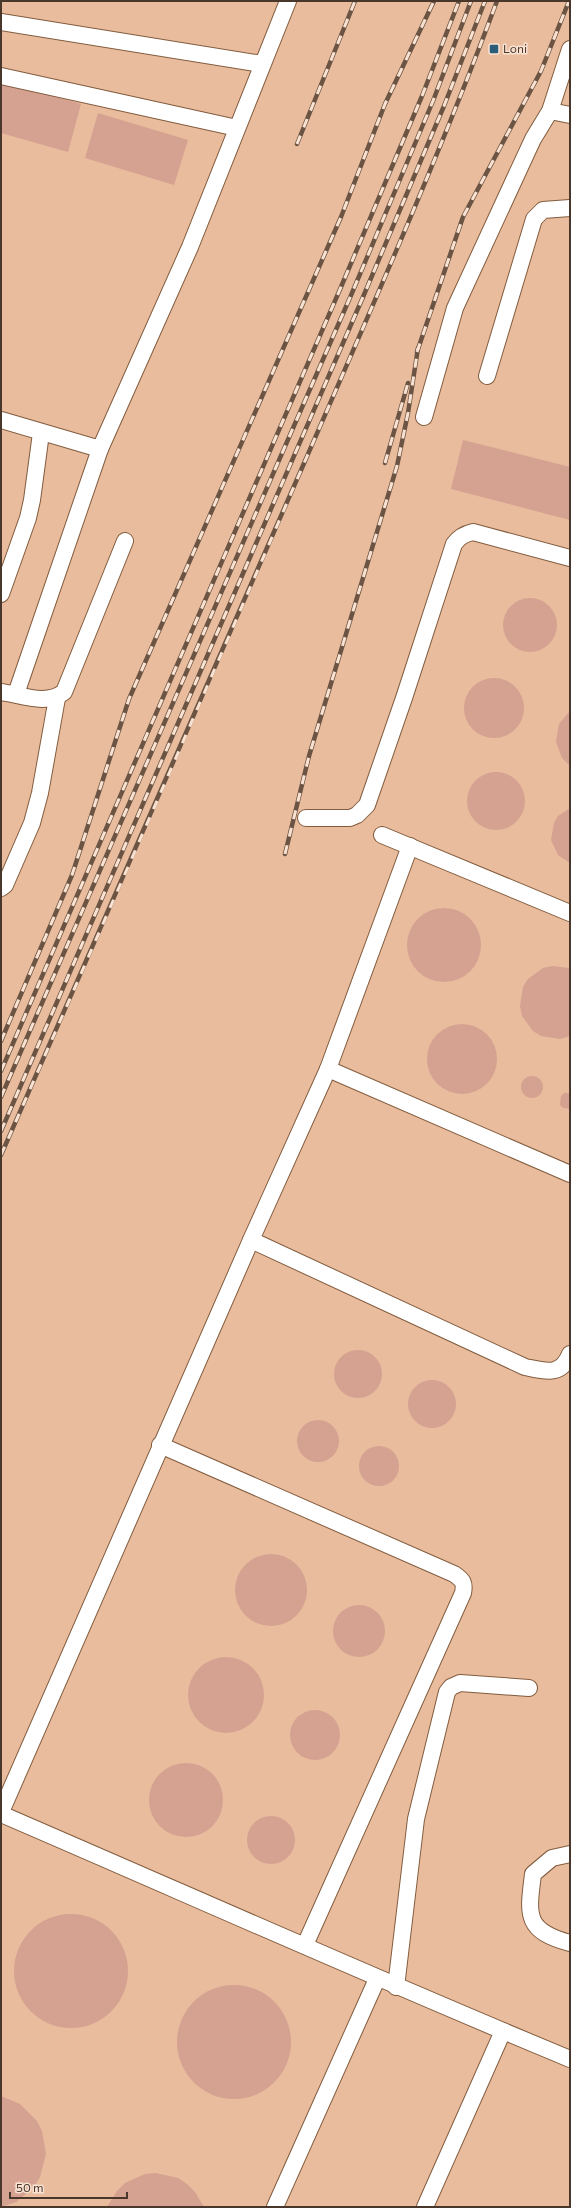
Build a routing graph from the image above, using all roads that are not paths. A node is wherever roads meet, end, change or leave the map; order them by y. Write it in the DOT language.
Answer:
graph roads {
  1 [pos="288,1"];
  2 [pos="1,22"];
  3 [pos="570,49"];
  4 [pos="262,64"];
  5 [pos="1,76"];
  6 [pos="550,110"];
  7 [pos="570,115"];
  8 [pos="236,128"];
  9 [pos="570,208"];
  10 [pos="487,376"];
  11 [pos="424,417"];
  12 [pos="1,420"];
  13 [pos="41,433"];
  14 [pos="100,449"];
  15 [pos="125,542"];
  16 [pos="570,558"];
  17 [pos="1,594"];
  18 [pos="9,693"];
  19 [pos="57,698"];
  20 [pos="306,818"];
  21 [pos="382,835"];
  22 [pos="410,846"];
  23 [pos="2,881"];
  24 [pos="570,913"];
  25 [pos="328,1068"];
  26 [pos="570,1174"];
  27 [pos="250,1240"];
  28 [pos="570,1354"];
  29 [pos="160,1445"];
  30 [pos="529,1688"];
  31 [pos="1,1813"];
  32 [pos="570,1854"];
  33 [pos="570,1942"];
  34 [pos="305,1945"];
  35 [pos="377,1979"];
  36 [pos="396,1987"];
  37 [pos="503,2031"];
  38 [pos="570,2059"];
  39 [pos="275,2207"];
  40 [pos="425,2207"];
  1 -- 4 [label="street"];
  2 -- 4 [label="street"];
  3 -- 6 [label="street"];
  4 -- 8 [label="street"];
  5 -- 8 [label="street"];
  6 -- 7 [label="street"];
  6 -- 11 [label="street"];
  8 -- 14 [label="street"];
  9 -- 10 [label="street"];
  12 -- 13 [label="street"];
  13 -- 14 [label="street"];
  13 -- 17 [label="street"];
  14 -- 18 [label="street"];
  15 -- 19 [label="street"];
  16 -- 20 [label="street"];
  18 -- 19 [label="street"];
  19 -- 23 [label="street"];
  21 -- 22 [label="street"];
  22 -- 24 [label="street"];
  22 -- 25 [label="street"];
  25 -- 26 [label="street"];
  25 -- 27 [label="street"];
  27 -- 28 [label="street"];
  27 -- 29 [label="street"];
  29 -- 31 [label="street"];
  29 -- 34 [label="street"];
  30 -- 36 [label="street"];
  31 -- 34 [label="street"];
  32 -- 33 [label="street"];
  34 -- 35 [label="street"];
  35 -- 36 [label="street"];
  35 -- 39 [label="street"];
  36 -- 37 [label="street"];
  37 -- 38 [label="street"];
  37 -- 40 [label="street"];
}
